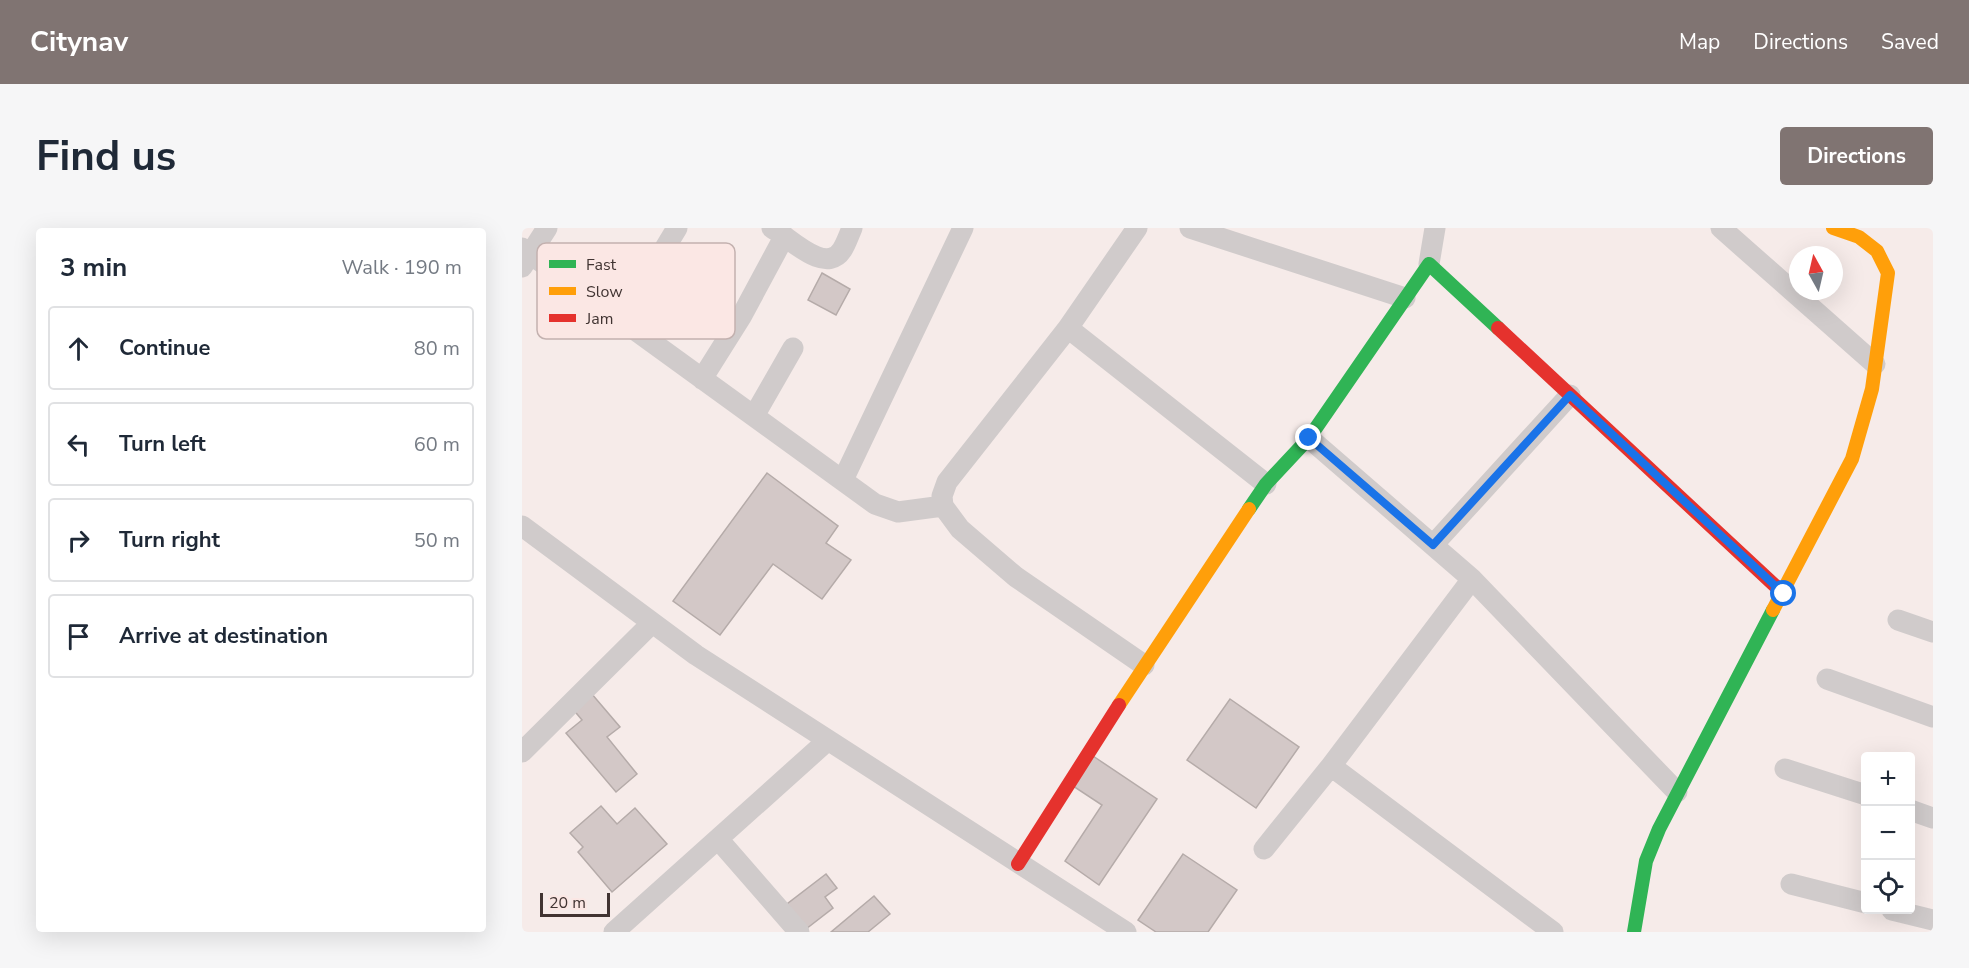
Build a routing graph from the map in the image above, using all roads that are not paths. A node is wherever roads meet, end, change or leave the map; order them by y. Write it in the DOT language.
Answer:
graph roads {
  1 [pos="547,228"];
  2 [pos="677,228"];
  3 [pos="852,228"];
  4 [pos="963,228"];
  5 [pos="1137,228"];
  6 [pos="1190,228"];
  7 [pos="1435,228"];
  8 [pos="1722,228"];
  9 [pos="1833,228"];
  10 [pos="779,231"];
  11 [pos="668,243"];
  12 [pos="525,257"];
  13 [pos="1429,264"];
  14 [pos="1405,298"];
  15 [pos="735,327"];
  16 [pos="1068,328"];
  17 [pos="646,339"];
  18 [pos="727,339"];
  19 [pos="793,348"];
  20 [pos="1875,364"];
  21 [pos="702,379"];
  22 [pos="1570,395"];
  23 [pos="754,416"];
  24 [pos="1309,438"];
  25 [pos="843,480"];
  26 [pos="1266,484"];
  27 [pos="943,506"];
  28 [pos="522,526"];
  29 [pos="1433,545"];
  30 [pos="1472,579"];
  31 [pos="1784,594"];
  32 [pos="1898,620"];
  33 [pos="652,623"];
  34 [pos="1933,632"];
  35 [pos="1144,665"];
  36 [pos="1827,679"];
  37 [pos="1933,717"];
  38 [pos="827,741"];
  39 [pos="522,752"];
  40 [pos="1331,766"];
  41 [pos="1785,769"];
  42 [pos="1677,792"];
  43 [pos="1861,793"];
  44 [pos="1915,811"];
  45 [pos="1933,818"];
  46 [pos="718,839"];
  47 [pos="1264,849"];
  48 [pos="1018,864"];
  49 [pos="1791,884"];
  50 [pos="1861,902"];
  51 [pos="1911,914"];
  52 [pos="1933,920"];
  53 [pos="614,932"];
  54 [pos="799,932"];
  55 [pos="1126,932"];
  56 [pos="1553,932"];
  57 [pos="1634,932"];
  1 -- 12 [label="street"];
  2 -- 11 [label="street"];
  3 -- 10 [label="street"];
  4 -- 25 [label="street"];
  5 -- 16 [label="street"];
  6 -- 14 [label="street"];
  7 -- 13 [label="street"];
  8 -- 20 [label="street"];
  9 -- 20 [label="street"];
  10 -- 15 [label="street"];
  13 -- 14 [label="street"];
  13 -- 22 [label="street"];
  14 -- 24 [label="street"];
  16 -- 26 [label="street"];
  16 -- 27 [label="street"];
  17 -- 21 [label="street"];
  18 -- 21 [label="street"];
  19 -- 23 [label="street"];
  20 -- 31 [label="street"];
  21 -- 23 [label="street"];
  22 -- 29 [label="street"];
  22 -- 31 [label="street"];
  23 -- 25 [label="street"];
  24 -- 26 [label="street"];
  24 -- 29 [label="street"];
  25 -- 27 [label="street"];
  26 -- 35 [label="street"];
  27 -- 35 [label="street"];
  28 -- 33 [label="street"];
  29 -- 30 [label="street"];
  30 -- 40 [label="street"];
  30 -- 42 [label="street"];
  31 -- 42 [label="street"];
  32 -- 34 [label="street"];
  33 -- 38 [label="street"];
  33 -- 39 [label="street"];
  35 -- 48 [label="street"];
  36 -- 37 [label="street"];
  38 -- 46 [label="street"];
  38 -- 48 [label="street"];
  40 -- 47 [label="street"];
  40 -- 56 [label="street"];
  41 -- 43 [label="street"];
  42 -- 57 [label="street"];
  44 -- 45 [label="street"];
  46 -- 53 [label="street"];
  46 -- 54 [label="street"];
  48 -- 55 [label="street"];
  49 -- 50 [label="street"];
  51 -- 52 [label="street"];
}
